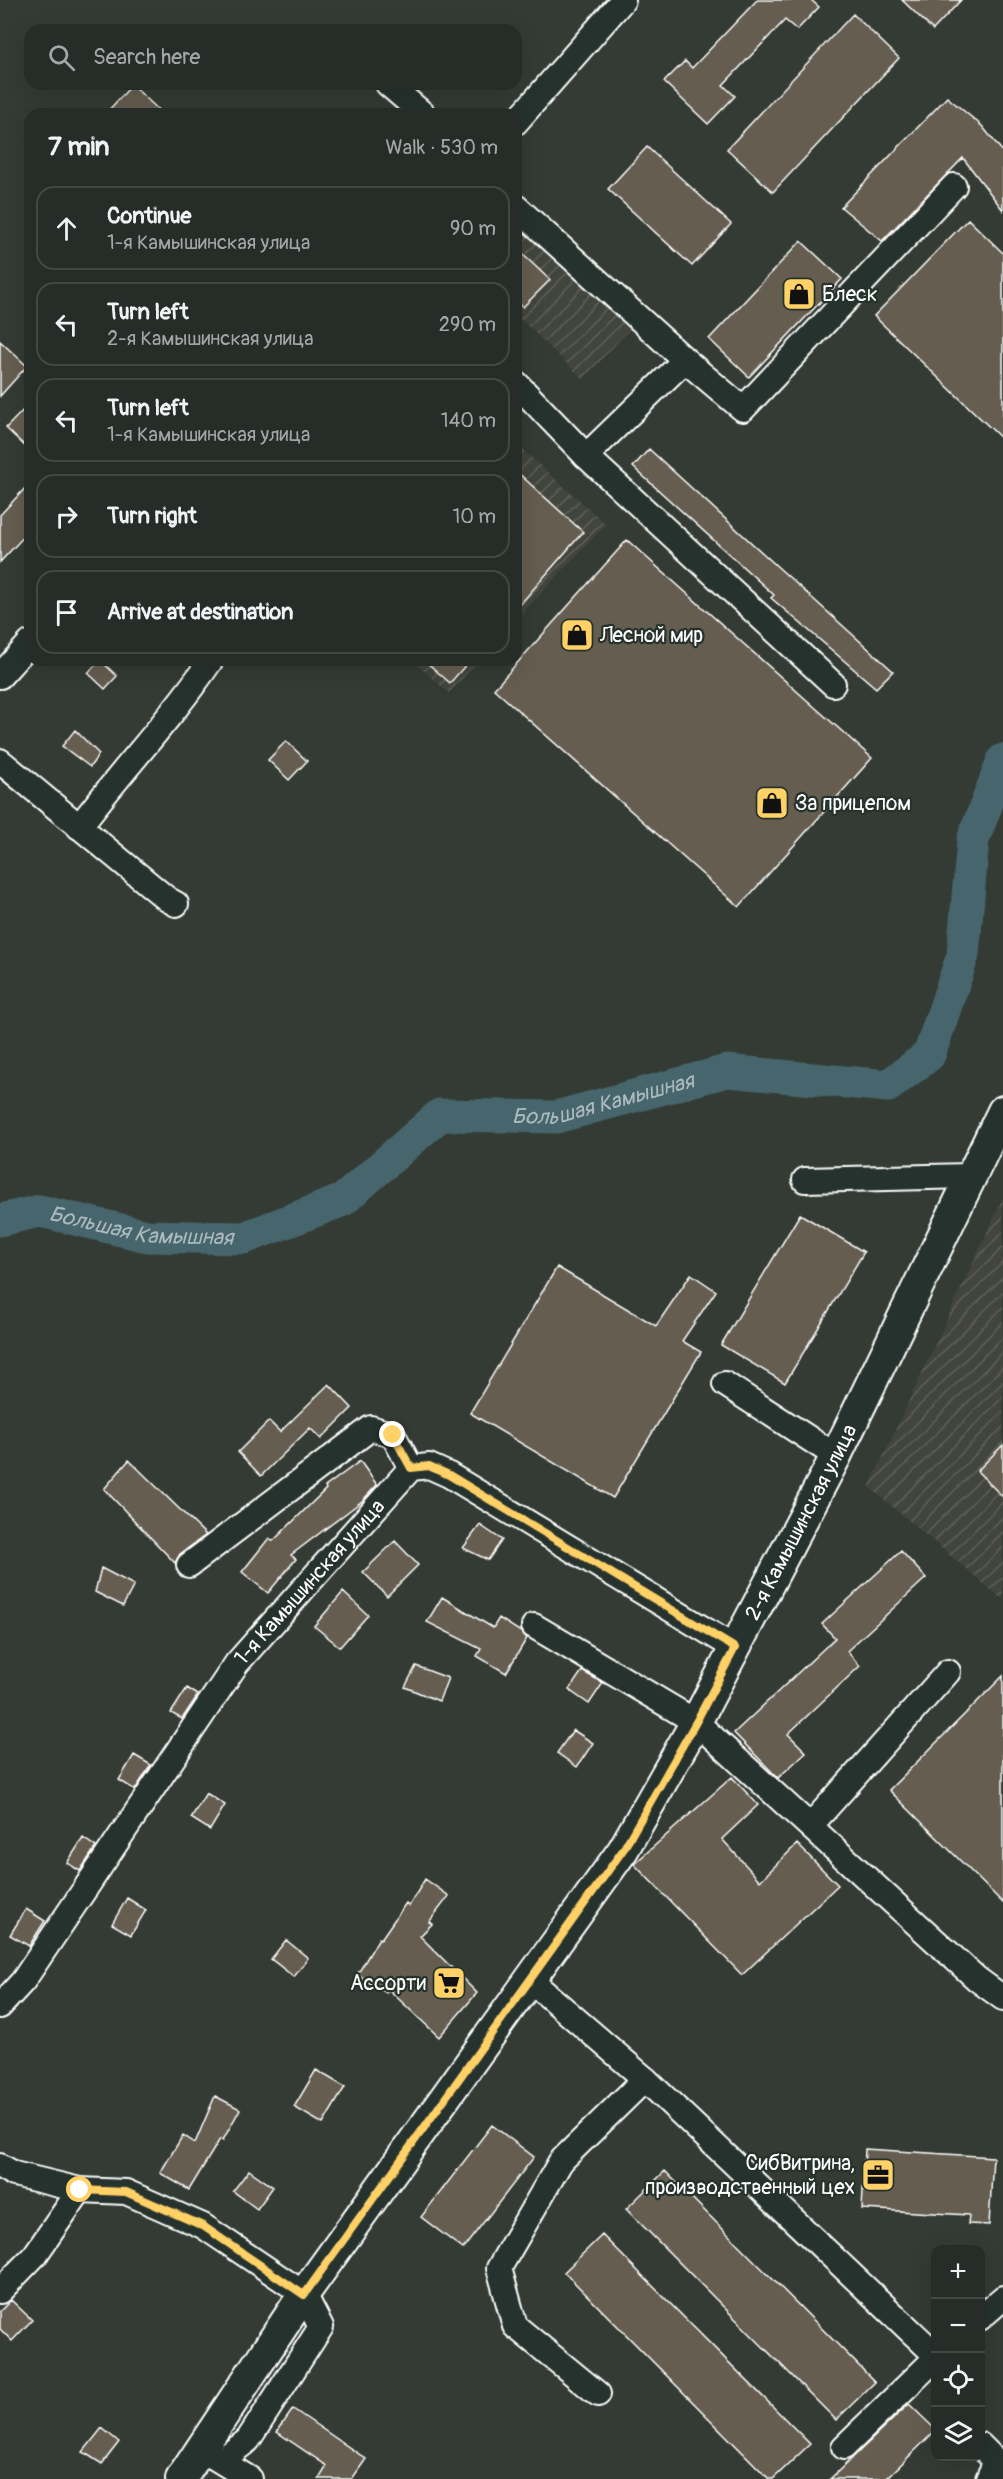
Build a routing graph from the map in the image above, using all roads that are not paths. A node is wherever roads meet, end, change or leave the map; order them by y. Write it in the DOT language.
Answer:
graph roads {
  1 [pos="623,0"];
  2 [pos="395,90"];
  3 [pos="416,108"];
  4 [pos="522,115"];
  5 [pos="954,186"];
  6 [pos="522,212"];
  7 [pos="685,360"];
  8 [pos="522,389"];
  9 [pos="586,456"];
  10 [pos="24,649"];
  11 [pos="207,666"];
  12 [pos="3,669"];
  13 [pos="833,684"];
  14 [pos="0,761"];
  15 [pos="79,827"];
  16 [pos="176,904"];
  17 [pos="1003,1111"];
  18 [pos="969,1176"];
  19 [pos="804,1180"];
  20 [pos="725,1384"];
  21 [pos="836,1456"];
  22 [pos="411,1468"];
  23 [pos="189,1565"];
  24 [pos="534,1626"];
  25 [pos="735,1648"];
  26 [pos="948,1672"];
  27 [pos="696,1722"];
  28 [pos="811,1825"];
  29 [pos="530,1980"];
  30 [pos="1003,1998"];
  31 [pos="0,2006"];
  32 [pos="645,2079"];
  33 [pos="0,2166"];
  34 [pos="80,2190"];
  35 [pos="0,2291"];
  36 [pos="304,2295"];
  37 [pos="1003,2298"];
  38 [pos="985,2314"];
  39 [pos="933,2353"];
  40 [pos="931,2361"];
  41 [pos="597,2394"];
  42 [pos="844,2447"];
  43 [pos="212,2455"];
  44 [pos="181,2479"];
  45 [pos="250,2479"];
  1 -- 4 [label="street"];
  2 -- 3 [label="street"];
  5 -- 7 [label="street"];
  6 -- 7 [label="street"];
  7 -- 9 [label="street"];
  8 -- 9 [label="street"];
  9 -- 13 [label="street"];
  10 -- 12 [label="street"];
  11 -- 15 [label="street"];
  14 -- 15 [label="street"];
  15 -- 16 [label="street"];
  17 -- 18 [label="main road, 2-я Камышинская улица"];
  18 -- 19 [label="street"];
  18 -- 21 [label="main road, 2-я Камышинская улица"];
  20 -- 21 [label="street"];
  21 -- 25 [label="main road, 2-я Камышинская улица"];
  22 -- 23 [label="street"];
  22 -- 25 [label="street"];
  22 -- 31 [label="street, 1-я Камышинская улица"];
  24 -- 27 [label="street"];
  25 -- 27 [label="main road, 2-я Камышинская улица"];
  26 -- 28 [label="street"];
  27 -- 28 [label="street"];
  27 -- 29 [label="main road, 2-я Камышинская улица"];
  28 -- 30 [label="street"];
  29 -- 32 [label="street"];
  29 -- 36 [label="main road, 2-я Камышинская улица"];
  32 -- 39 [label="street"];
  32 -- 41 [label="street"];
  33 -- 34 [label="street"];
  34 -- 35 [label="street"];
  34 -- 36 [label="street"];
  36 -- 43 [label="main road, 2-я Камышинская улица"];
  37 -- 38 [label="street"];
  40 -- 42 [label="street"];
  43 -- 44 [label="main road, 2-я Камышинская улица"];
  43 -- 45 [label="street"];
}
